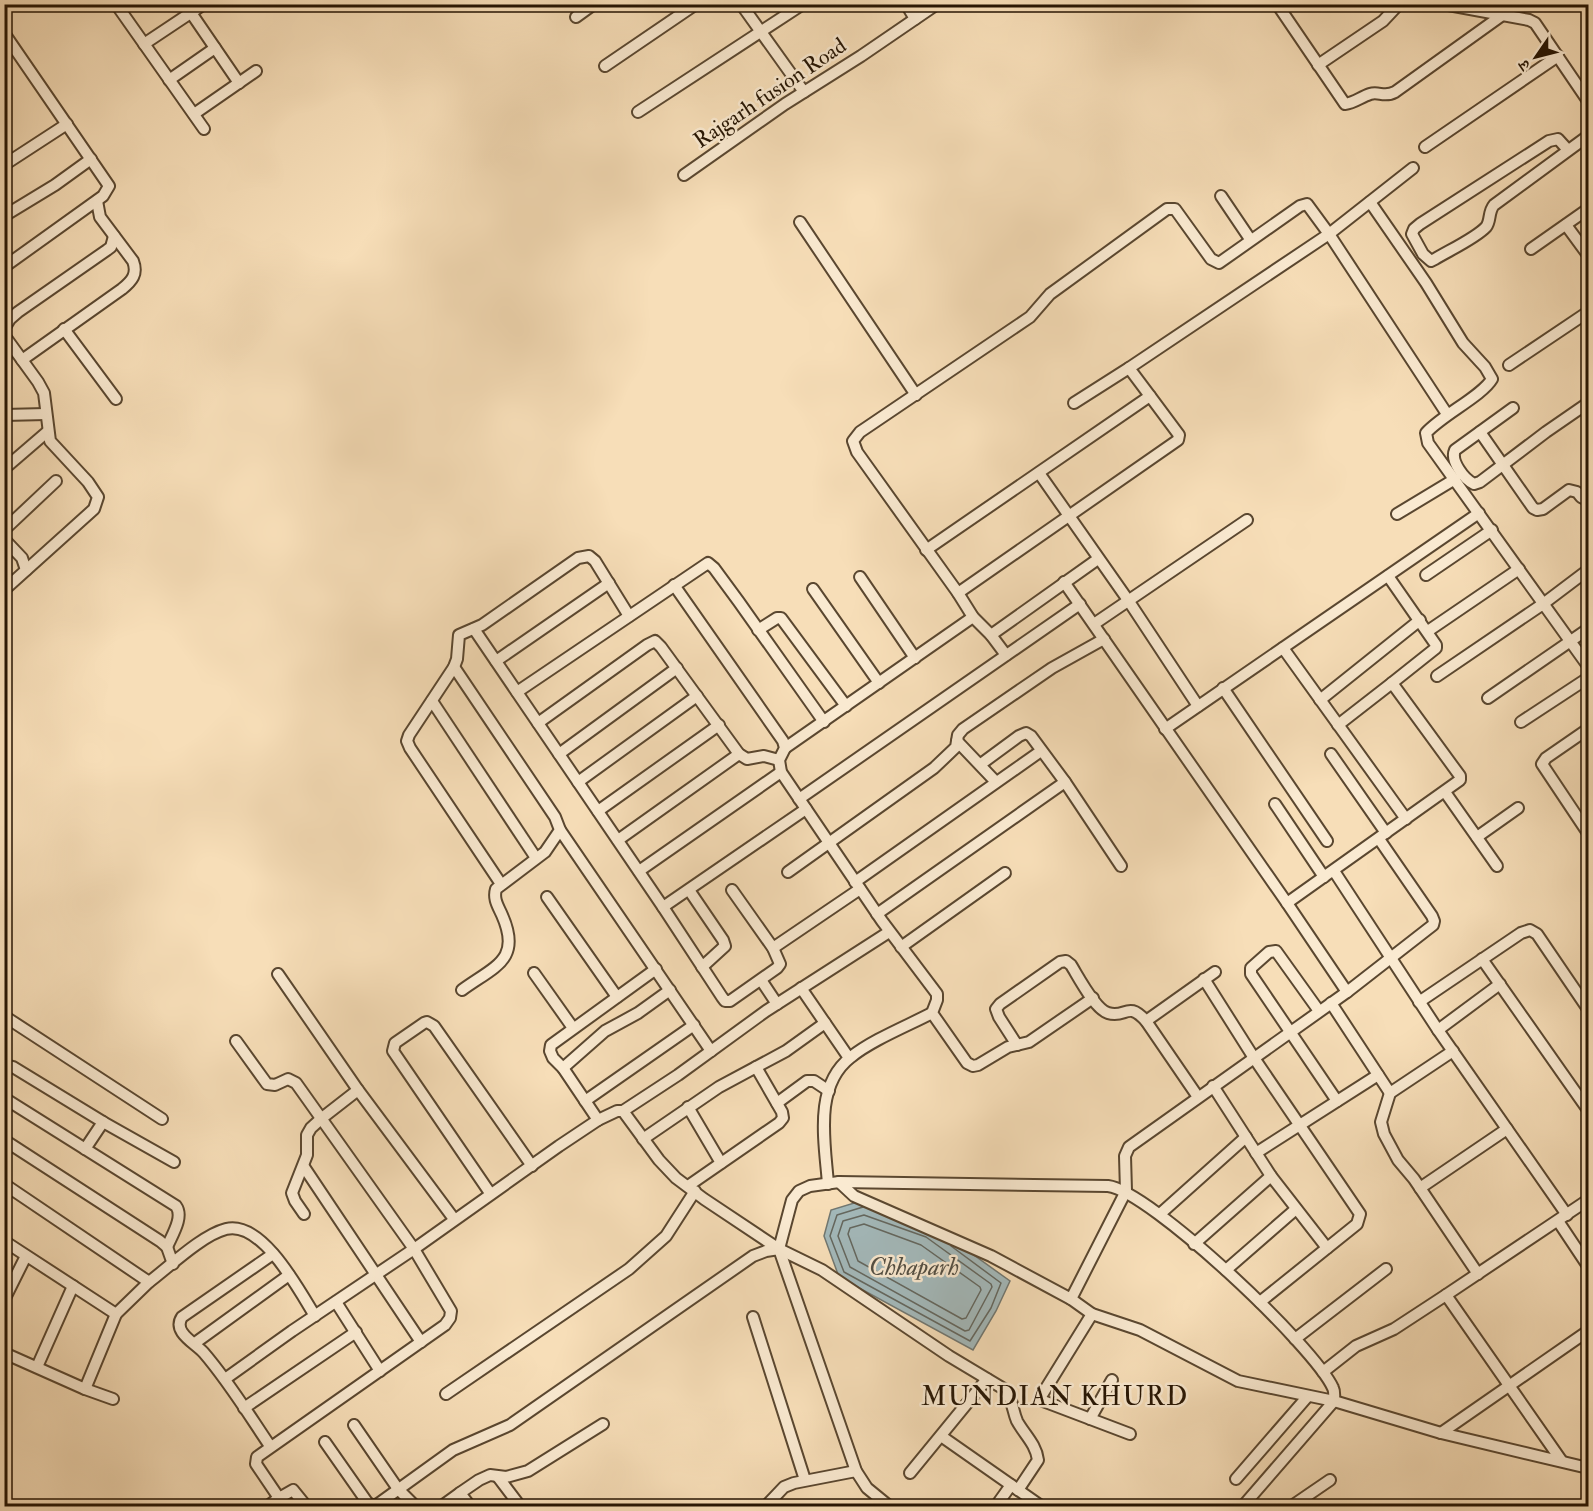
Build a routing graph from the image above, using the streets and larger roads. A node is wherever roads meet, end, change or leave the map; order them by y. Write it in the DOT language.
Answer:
graph roads {
  1 [pos="130,4"];
  2 [pos="204,4"];
  3 [pos="594,4"];
  4 [pos="696,4"];
  5 [pos="741,4"];
  6 [pos="803,4"];
  7 [pos="906,4"];
  8 [pos="937,4"];
  9 [pos="1277,4"];
  10 [pos="1399,4"];
  11 [pos="1443,4"];
  12 [pos="118,8"];
  13 [pos="188,9"];
  14 [pos="1501,16"];
  15 [pos="576,17"];
  16 [pos="915,19"];
  17 [pos="761,32"];
  18 [pos="4,33"];
  19 [pos="144,44"];
  20 [pos="215,48"];
  21 [pos="1558,56"];
  22 [pos="1318,65"];
  23 [pos="605,66"];
  24 [pos="256,71"];
  25 [pos="169,80"];
  26 [pos="239,83"];
  27 [pos="804,92"];
  28 [pos="1588,101"];
  29 [pos="638,112"];
  30 [pos="194,114"];
  31 [pos="67,124"];
  32 [pos="204,129"];
  33 [pos="1588,136"];
  34 [pos="1425,147"];
  35 [pos="1568,150"];
  36 [pos="91,159"];
  37 [pos="4,165"];
  38 [pos="1413,168"];
  39 [pos="684,175"];
  40 [pos="1221,196"];
  41 [pos="97,201"];
  42 [pos="1370,202"];
  43 [pos="1588,209"];
  44 [pos="4,216"];
  45 [pos="800,222"];
  46 [pos="1566,225"];
  47 [pos="1329,234"];
  48 [pos="114,236"];
  49 [pos="1250,239"];
  50 [pos="1531,249"];
  51 [pos="1588,255"];
  52 [pos="4,267"];
  53 [pos="1588,312"];
  54 [pos="64,329"];
  55 [pos="4,330"];
  56 [pos="4,335"];
  57 [pos="22,360"];
  58 [pos="1509,365"];
  59 [pos="1129,368"];
  60 [pos="916,395"];
  61 [pos="1150,396"];
  62 [pos="116,399"];
  63 [pos="1074,403"];
  64 [pos="1588,403"];
  65 [pos="1513,408"];
  66 [pos="46,414"];
  67 [pos="1447,414"];
  68 [pos="4,415"];
  69 [pos="47,432"];
  70 [pos="1480,432"];
  71 [pos="1503,465"];
  72 [pos="4,470"];
  73 [pos="1039,473"];
  74 [pos="1455,479"];
  75 [pos="56,481"];
  76 [pos="1588,496"];
  77 [pos="1479,513"];
  78 [pos="1397,514"];
  79 [pos="1069,516"];
  80 [pos="1247,520"];
  81 [pos="4,530"];
  82 [pos="1492,530"];
  83 [pos="4,539"];
  84 [pos="926,550"];
  85 [pos="1098,559"];
  86 [pos="1520,569"];
  87 [pos="26,570"];
  88 [pos="1588,570"];
  89 [pos="1426,575"];
  90 [pos="1388,576"];
  91 [pos="860,577"];
  92 [pos="1064,582"];
  93 [pos="609,583"];
  94 [pos="674,585"];
  95 [pos="813,589"];
  96 [pos="4,590"];
  97 [pos="958,593"];
  98 [pos="1128,600"];
  99 [pos="1080,604"];
  100 [pos="1543,604"];
  101 [pos="629,616"];
  102 [pos="973,617"];
  103 [pos="1420,620"];
  104 [pos="1094,624"];
  105 [pos="474,629"];
  106 [pos="1588,629"];
  107 [pos="758,630"];
  108 [pos="1428,631"];
  109 [pos="991,635"];
  110 [pos="1104,639"];
  111 [pos="1571,642"];
  112 [pos="1283,648"];
  113 [pos="1006,655"];
  114 [pos="915,658"];
  115 [pos="496,661"];
  116 [pos="1588,666"];
  117 [pos="454,667"];
  118 [pos="677,668"];
  119 [pos="1437,676"];
  120 [pos="1588,678"];
  121 [pos="879,683"];
  122 [pos="1392,683"];
  123 [pos="1222,688"];
  124 [pos="517,692"];
  125 [pos="697,696"];
  126 [pos="1488,698"];
  127 [pos="1320,700"];
  128 [pos="432,701"];
  129 [pos="846,706"];
  130 [pos="1198,706"];
  131 [pos="824,722"];
  132 [pos="1521,722"];
  133 [pos="538,723"];
  134 [pos="1338,724"];
  135 [pos="719,725"];
  136 [pos="1165,729"];
  137 [pos="1588,729"];
  138 [pos="957,741"];
  139 [pos="785,748"];
  140 [pos="1041,751"];
  141 [pos="559,754"];
  142 [pos="739,754"];
  143 [pos="1331,754"];
  144 [pos="779,760"];
  145 [pos="981,764"];
  146 [pos="781,772"];
  147 [pos="578,782"];
  148 [pos="996,782"];
  149 [pos="1065,782"];
  150 [pos="1445,792"];
  151 [pos="800,799"];
  152 [pos="1275,804"];
  153 [pos="1518,808"];
  154 [pos="806,809"];
  155 [pos="598,811"];
  156 [pos="1406,819"];
  157 [pos="560,830"];
  158 [pos="1588,833"];
  159 [pos="1383,836"];
  160 [pos="1476,837"];
  161 [pos="618,840"];
  162 [pos="1327,841"];
  163 [pos="829,843"];
  164 [pos="536,858"];
  165 [pos="1121,866"];
  166 [pos="1497,866"];
  167 [pos="639,871"];
  168 [pos="788,872"];
  169 [pos="1005,873"];
  170 [pos="1329,874"];
  171 [pos="501,884"];
  172 [pos="858,885"];
  173 [pos="689,890"];
  174 [pos="732,890"];
  175 [pos="547,897"];
  176 [pos="1287,903"];
  177 [pos="663,907"];
  178 [pos="877,914"];
  179 [pos="890,932"];
  180 [pos="901,947"];
  181 [pos="773,948"];
  182 [pos="1391,959"];
  183 [pos="1482,959"];
  184 [pos="702,967"];
  185 [pos="656,969"];
  186 [pos="1215,972"];
  187 [pos="534,973"];
  188 [pos="278,974"];
  189 [pos="1204,979"];
  190 [pos="761,980"];
  191 [pos="1500,984"];
  192 [pos="801,988"];
  193 [pos="462,990"];
  194 [pos="670,990"];
  195 [pos="1347,992"];
  196 [pos="617,997"];
  197 [pos="1093,998"];
  198 [pos="1419,1002"];
  199 [pos="1331,1003"];
  200 [pos="777,1004"];
  201 [pos="1588,1009"];
  202 [pos="1319,1011"];
  203 [pos="932,1013"];
  204 [pos="4,1017"];
  205 [pos="1146,1021"];
  206 [pos="825,1023"];
  207 [pos="694,1025"];
  208 [pos="573,1028"];
  209 [pos="1438,1030"];
  210 [pos="1290,1033"];
  211 [pos="236,1041"];
  212 [pos="1017,1045"];
  213 [pos="711,1051"];
  214 [pos="1453,1051"];
  215 [pos="849,1058"];
  216 [pos="1254,1058"];
  217 [pos="756,1067"];
  218 [pos="563,1068"];
  219 [pos="4,1070"];
  220 [pos="1378,1075"];
  221 [pos="1213,1086"];
  222 [pos="358,1090"];
  223 [pos="829,1091"];
  224 [pos="1390,1093"];
  225 [pos="1198,1097"];
  226 [pos="4,1098"];
  227 [pos="585,1101"];
  228 [pos="1337,1101"];
  229 [pos="777,1103"];
  230 [pos="688,1107"];
  231 [pos="1588,1110"];
  232 [pos="623,1111"];
  233 [pos="322,1118"];
  234 [pos="162,1119"];
  235 [pos="598,1120"];
  236 [pos="103,1122"];
  237 [pos="1300,1125"];
  238 [pos="1507,1129"];
  239 [pos="1246,1137"];
  240 [pos="644,1139"];
  241 [pos="4,1140"];
  242 [pos="85,1149"];
  243 [pos="1256,1153"];
  244 [pos="174,1162"];
  245 [pos="722,1163"];
  246 [pos="531,1166"];
  247 [pos="304,1167"];
  248 [pos="1271,1176"];
  249 [pos="833,1183"];
  250 [pos="4,1184"];
  251 [pos="1420,1188"];
  252 [pos="691,1189"];
  253 [pos="1125,1191"];
  254 [pos="490,1193"];
  255 [pos="1588,1200"];
  256 [pos="1296,1209"];
  257 [pos="304,1214"];
  258 [pos="1160,1214"];
  259 [pos="1563,1218"];
  260 [pos="454,1219"];
  261 [pos="4,1241"];
  262 [pos="1194,1244"];
  263 [pos="167,1247"];
  264 [pos="1327,1248"];
  265 [pos="414,1249"];
  266 [pos="779,1249"];
  267 [pos="273,1254"];
  268 [pos="26,1256"];
  269 [pos="173,1264"];
  270 [pos="1588,1266"];
  271 [pos="1386,1269"];
  272 [pos="1226,1270"];
  273 [pos="1478,1274"];
  274 [pos="289,1275"];
  275 [pos="376,1275"];
  276 [pos="149,1282"];
  277 [pos="73,1286"];
  278 [pos="1446,1295"];
  279 [pos="1071,1299"];
  280 [pos="4,1300"];
  281 [pos="336,1302"];
  282 [pos="1260,1302"];
  283 [pos="117,1314"];
  284 [pos="1092,1314"];
  285 [pos="315,1316"];
  286 [pos="753,1317"];
  287 [pos="1588,1330"];
  288 [pos="356,1332"];
  289 [pos="1295,1339"];
  290 [pos="420,1342"];
  291 [pos="195,1343"];
  292 [pos="4,1353"];
  293 [pos="37,1368"];
  294 [pos="380,1371"];
  295 [pos="1323,1372"];
  296 [pos="225,1379"];
  297 [pos="987,1379"];
  298 [pos="1112,1380"];
  299 [pos="1508,1385"];
  300 [pos="85,1389"];
  301 [pos="446,1394"];
  302 [pos="1308,1396"];
  303 [pos="113,1399"];
  304 [pos="1334,1401"];
  305 [pos="244,1408"];
  306 [pos="1090,1419"];
  307 [pos="603,1424"];
  308 [pos="354,1425"];
  309 [pos="1441,1433"];
  310 [pos="1130,1434"];
  311 [pos="941,1436"];
  312 [pos="325,1442"];
  313 [pos="270,1446"];
  314 [pos="1561,1460"];
  315 [pos="1588,1468"];
  316 [pos="856,1471"];
  317 [pos="910,1473"];
  318 [pos="498,1477"];
  319 [pos="1236,1479"];
  320 [pos="805,1480"];
  321 [pos="1330,1480"];
  322 [pos="1014,1488"];
  323 [pos="398,1489"];
  324 [pos="460,1493"];
  325 [pos="279,1498"];
  326 [pos="268,1506"];
  327 [pos="306,1506"];
  328 [pos="415,1506"];
  329 [pos="442,1506"];
  330 [pos="470,1506"];
  331 [pos="520,1506"];
  332 [pos="766,1506"];
  333 [pos="889,1506"];
  334 [pos="996,1506"];
  335 [pos="1041,1506"];
  336 [pos="1243,1506"];
  337 [pos="1292,1506"];
  1 -- 12 [label="street"];
  2 -- 13 [label="street"];
  3 -- 15 [label="street"];
  4 -- 23 [label="street"];
  5 -- 17 [label="street"];
  6 -- 17 [label="street"];
  7 -- 16 [label="street"];
  8 -- 16 [label="street, Rajgarh fusion Road"];
  9 -- 22 [label="street"];
  10 -- 22 [label="street"];
  11 -- 14 [label="street"];
  12 -- 19 [label="street"];
  13 -- 19 [label="street"];
  13 -- 20 [label="street"];
  14 -- 21 [label="street"];
  14 -- 22 [label="street"];
  16 -- 27 [label="street, Rajgarh fusion Road"];
  17 -- 27 [label="street"];
  17 -- 29 [label="street"];
  18 -- 31 [label="street"];
  19 -- 25 [label="street"];
  20 -- 25 [label="street"];
  20 -- 26 [label="street"];
  21 -- 28 [label="street"];
  21 -- 34 [label="street"];
  24 -- 26 [label="street"];
  25 -- 30 [label="street"];
  26 -- 30 [label="street"];
  27 -- 39 [label="street, Rajgarh fusion Road"];
  30 -- 32 [label="street"];
  31 -- 36 [label="street"];
  31 -- 37 [label="street"];
  33 -- 35 [label="street"];
  35 -- 35 [label="street"];
  36 -- 41 [label="street"];
  36 -- 44 [label="street"];
  38 -- 42 [label="street"];
  40 -- 49 [label="street"];
  41 -- 48 [label="street"];
  41 -- 52 [label="street"];
  42 -- 47 [label="street"];
  42 -- 67 [label="street"];
  43 -- 46 [label="street"];
  45 -- 60 [label="street"];
  46 -- 50 [label="street"];
  46 -- 51 [label="street"];
  47 -- 49 [label="street"];
  47 -- 59 [label="street"];
  47 -- 67 [label="street"];
  48 -- 54 [label="street"];
  48 -- 55 [label="street"];
  49 -- 60 [label="street"];
  53 -- 58 [label="street"];
  54 -- 57 [label="street"];
  54 -- 62 [label="street"];
  56 -- 57 [label="street"];
  57 -- 66 [label="street"];
  59 -- 61 [label="street"];
  59 -- 63 [label="street"];
  60 -- 84 [label="street"];
  61 -- 73 [label="street"];
  61 -- 79 [label="street"];
  64 -- 71 [label="street"];
  65 -- 70 [label="street"];
  66 -- 68 [label="street"];
  66 -- 69 [label="street"];
  67 -- 74 [label="street"];
  69 -- 72 [label="street"];
  69 -- 87 [label="street"];
  70 -- 71 [label="street"];
  70 -- 71 [label="street"];
  71 -- 76 [label="street"];
  73 -- 79 [label="street"];
  73 -- 84 [label="street"];
  74 -- 77 [label="street"];
  74 -- 78 [label="street"];
  75 -- 81 [label="street"];
  77 -- 82 [label="street"];
  77 -- 90 [label="street"];
  79 -- 85 [label="street"];
  79 -- 97 [label="street"];
  80 -- 98 [label="street"];
  82 -- 86 [label="street"];
  82 -- 89 [label="street"];
  83 -- 87 [label="street"];
  84 -- 97 [label="street"];
  85 -- 92 [label="street"];
  85 -- 98 [label="street"];
  86 -- 100 [label="street"];
  86 -- 108 [label="street"];
  87 -- 96 [label="street"];
  88 -- 100 [label="street"];
  90 -- 103 [label="street"];
  90 -- 112 [label="street"];
  91 -- 114 [label="street"];
  92 -- 99 [label="street"];
  92 -- 109 [label="street"];
  93 -- 101 [label="street"];
  93 -- 105 [label="street"];
  93 -- 115 [label="street"];
  94 -- 101 [label="street"];
  94 -- 107 [label="street"];
  94 -- 139 [label="street"];
  95 -- 121 [label="street"];
  97 -- 102 [label="street"];
  98 -- 104 [label="street"];
  98 -- 130 [label="street"];
  99 -- 104 [label="street"];
  99 -- 113 [label="street"];
  100 -- 111 [label="street"];
  100 -- 119 [label="street"];
  101 -- 124 [label="street"];
  102 -- 109 [label="street"];
  102 -- 114 [label="street"];
  103 -- 108 [label="street"];
  103 -- 127 [label="street"];
  104 -- 110 [label="street"];
  105 -- 115 [label="street"];
  105 -- 117 [label="street"];
  106 -- 111 [label="street"];
  107 -- 129 [label="street"];
  107 -- 131 [label="street"];
  108 -- 122 [label="street"];
  109 -- 113 [label="street"];
  110 -- 136 [label="street"];
  110 -- 138 [label="street"];
  111 -- 116 [label="street"];
  111 -- 126 [label="street"];
  112 -- 123 [label="street"];
  112 -- 127 [label="street"];
  113 -- 151 [label="street"];
  114 -- 121 [label="street"];
  115 -- 124 [label="street"];
  117 -- 128 [label="street"];
  117 -- 157 [label="street"];
  118 -- 125 [label="street"];
  118 -- 133 [label="street"];
  118 -- 141 [label="street"];
  120 -- 132 [label="street"];
  121 -- 129 [label="street"];
  122 -- 134 [label="street"];
  122 -- 150 [label="street"];
  123 -- 130 [label="street"];
  123 -- 162 [label="street"];
  124 -- 133 [label="street"];
  125 -- 135 [label="street"];
  125 -- 147 [label="street"];
  127 -- 134 [label="street"];
  128 -- 164 [label="street"];
  128 -- 171 [label="street"];
  129 -- 131 [label="street"];
  130 -- 136 [label="street"];
  131 -- 139 [label="street"];
  133 -- 141 [label="street"];
  134 -- 156 [label="street"];
  135 -- 142 [label="street"];
  135 -- 155 [label="street"];
  136 -- 176 [label="street"];
  137 -- 158 [label="street"];
  138 -- 145 [label="street"];
  138 -- 163 [label="street"];
  139 -- 144 [label="street"];
  140 -- 145 [label="street"];
  140 -- 148 [label="street"];
  140 -- 149 [label="street"];
  141 -- 147 [label="street"];
  142 -- 144 [label="street"];
  142 -- 161 [label="street"];
  143 -- 159 [label="street"];
  144 -- 146 [label="street"];
  145 -- 148 [label="street"];
  146 -- 151 [label="street"];
  146 -- 167 [label="street"];
  147 -- 155 [label="street"];
  148 -- 172 [label="street"];
  149 -- 165 [label="street"];
  149 -- 178 [label="street"];
  150 -- 156 [label="street"];
  150 -- 160 [label="street"];
  151 -- 154 [label="street"];
  152 -- 170 [label="street"];
  153 -- 160 [label="street"];
  154 -- 163 [label="street"];
  154 -- 173 [label="street"];
  155 -- 161 [label="street"];
  156 -- 159 [label="street"];
  157 -- 164 [label="street"];
  157 -- 185 [label="street"];
  159 -- 170 [label="street"];
  159 -- 182 [label="street"];
  160 -- 166 [label="street"];
  161 -- 167 [label="street"];
  163 -- 168 [label="street"];
  163 -- 172 [label="street"];
  164 -- 171 [label="street"];
  167 -- 177 [label="street"];
  169 -- 180 [label="street"];
  170 -- 176 [label="street"];
  170 -- 182 [label="street"];
  171 -- 193 [label="street"];
  172 -- 178 [label="street"];
  172 -- 181 [label="street"];
  173 -- 177 [label="street"];
  173 -- 184 [label="street"];
  174 -- 181 [label="street"];
  175 -- 196 [label="street"];
  176 -- 195 [label="street"];
  177 -- 184 [label="street"];
  178 -- 179 [label="street"];
  179 -- 180 [label="street"];
  179 -- 192 [label="street"];
  180 -- 203 [label="street"];
  181 -- 190 [label="street"];
  182 -- 195 [label="street"];
  182 -- 198 [label="street"];
  183 -- 191 [label="street"];
  183 -- 198 [label="street"];
  183 -- 201 [label="street"];
  184 -- 190 [label="street"];
  185 -- 194 [label="street"];
  185 -- 196 [label="street"];
  186 -- 189 [label="street"];
  187 -- 208 [label="street"];
  188 -- 222 [label="street"];
  189 -- 205 [label="street"];
  189 -- 216 [label="street"];
  190 -- 200 [label="street"];
  191 -- 209 [label="street"];
  191 -- 231 [label="street"];
  192 -- 200 [label="street"];
  192 -- 206 [label="street"];
  194 -- 207 [label="street"];
  194 -- 218 [label="street"];
  195 -- 199 [label="street"];
  196 -- 208 [label="street"];
  197 -- 205 [label="street"];
  197 -- 212 [label="street"];
  197 -- 212 [label="street"];
  198 -- 209 [label="street"];
  199 -- 202 [label="street"];
  199 -- 220 [label="street"];
  200 -- 213 [label="street"];
  202 -- 210 [label="street"];
  202 -- 210 [label="street"];
  203 -- 212 [label="street"];
  203 -- 215 [label="street"];
  204 -- 234 [label="street"];
  205 -- 225 [label="street"];
  206 -- 215 [label="street"];
  206 -- 217 [label="street"];
  207 -- 213 [label="street"];
  207 -- 227 [label="street"];
  208 -- 218 [label="street"];
  209 -- 214 [label="street"];
  210 -- 216 [label="street"];
  210 -- 228 [label="street"];
  211 -- 233 [label="street"];
  213 -- 232 [label="street"];
  214 -- 224 [label="street"];
  214 -- 238 [label="street"];
  215 -- 223 [label="street"];
  216 -- 221 [label="street"];
  216 -- 237 [label="street"];
  217 -- 229 [label="street"];
  217 -- 230 [label="street"];
  218 -- 227 [label="street"];
  219 -- 236 [label="street"];
  220 -- 224 [label="street"];
  220 -- 228 [label="street"];
  221 -- 225 [label="street"];
  221 -- 239 [label="street"];
  222 -- 233 [label="street"];
  222 -- 260 [label="street"];
  223 -- 229 [label="street"];
  223 -- 249 [label="street"];
  224 -- 251 [label="street"];
  225 -- 253 [label="street"];
  226 -- 242 [label="street"];
  227 -- 235 [label="street"];
  228 -- 237 [label="street"];
  229 -- 245 [label="street"];
  230 -- 240 [label="street"];
  230 -- 245 [label="street"];
  232 -- 235 [label="street"];
  232 -- 240 [label="street"];
  233 -- 247 [label="street"];
  233 -- 265 [label="street"];
  235 -- 246 [label="street"];
  236 -- 242 [label="street"];
  236 -- 244 [label="street"];
  237 -- 243 [label="street"];
  237 -- 264 [label="street"];
  238 -- 251 [label="street"];
  238 -- 259 [label="street"];
  239 -- 243 [label="street"];
  239 -- 258 [label="street"];
  240 -- 252 [label="street"];
  241 -- 263 [label="street"];
  242 -- 263 [label="street"];
  243 -- 248 [label="street"];
  245 -- 252 [label="street"];
  246 -- 254 [label="street"];
  246 -- 254 [label="street"];
  247 -- 257 [label="street"];
  247 -- 275 [label="street"];
  248 -- 256 [label="street"];
  248 -- 262 [label="street"];
  249 -- 253 [label="street"];
  249 -- 266 [label="street"];
  249 -- 279 [label="street"];
  250 -- 276 [label="street"];
  251 -- 273 [label="street"];
  252 -- 266 [label="street"];
  252 -- 301 [label="street"];
  253 -- 258 [label="street"];
  253 -- 279 [label="street"];
  254 -- 260 [label="street"];
  255 -- 259 [label="street"];
  256 -- 264 [label="street"];
  256 -- 272 [label="street"];
  258 -- 262 [label="street"];
  259 -- 270 [label="street"];
  259 -- 273 [label="street"];
  260 -- 265 [label="street"];
  261 -- 268 [label="street"];
  262 -- 272 [label="street"];
  263 -- 269 [label="street"];
  264 -- 282 [label="street"];
  265 -- 275 [label="street"];
  265 -- 290 [label="street"];
  266 -- 297 [label="street"];
  266 -- 316 [label="street"];
  266 -- 323 [label="street"];
  267 -- 269 [label="street"];
  267 -- 274 [label="street"];
  267 -- 291 [label="street"];
  268 -- 277 [label="street"];
  268 -- 280 [label="street"];
  269 -- 276 [label="street"];
  271 -- 289 [label="street"];
  272 -- 282 [label="street"];
  273 -- 278 [label="street"];
  274 -- 285 [label="street"];
  274 -- 291 [label="street"];
  275 -- 281 [label="street"];
  275 -- 290 [label="street"];
  276 -- 283 [label="street"];
  277 -- 283 [label="street"];
  277 -- 293 [label="street"];
  278 -- 295 [label="street"];
  278 -- 299 [label="street"];
  279 -- 284 [label="street"];
  281 -- 285 [label="street"];
  281 -- 288 [label="street"];
  282 -- 289 [label="street"];
  283 -- 300 [label="street"];
  284 -- 302 [label="street"];
  284 -- 306 [label="street"];
  285 -- 296 [label="street"];
  286 -- 320 [label="street"];
  287 -- 299 [label="street"];
  288 -- 294 [label="street"];
  288 -- 305 [label="street"];
  289 -- 295 [label="street"];
  290 -- 294 [label="street"];
  291 -- 296 [label="street"];
  292 -- 293 [label="street"];
  293 -- 300 [label="street"];
  294 -- 313 [label="street"];
  295 -- 304 [label="street"];
  296 -- 305 [label="street"];
  297 -- 311 [label="street"];
  297 -- 322 [label="street"];
  298 -- 306 [label="street"];
  299 -- 309 [label="street"];
  299 -- 314 [label="street"];
  300 -- 303 [label="street"];
  302 -- 304 [label="street"];
  302 -- 319 [label="street"];
  304 -- 309 [label="street"];
  304 -- 336 [label="street"];
  305 -- 313 [label="street"];
  306 -- 310 [label="street"];
  307 -- 318 [label="street"];
  308 -- 323 [label="street"];
  309 -- 314 [label="street"];
  311 -- 317 [label="street"];
  311 -- 322 [label="street"];
  312 -- 323 [label="street"];
  313 -- 325 [label="street"];
  314 -- 315 [label="street"];
  316 -- 320 [label="street"];
  316 -- 333 [label="street"];
  318 -- 324 [label="street"];
  318 -- 331 [label="street"];
  320 -- 332 [label="street"];
  321 -- 337 [label="street"];
  322 -- 334 [label="street"];
  322 -- 335 [label="street"];
  323 -- 328 [label="street"];
  324 -- 329 [label="street"];
  324 -- 330 [label="street"];
  325 -- 326 [label="street"];
  325 -- 327 [label="street"];
}
